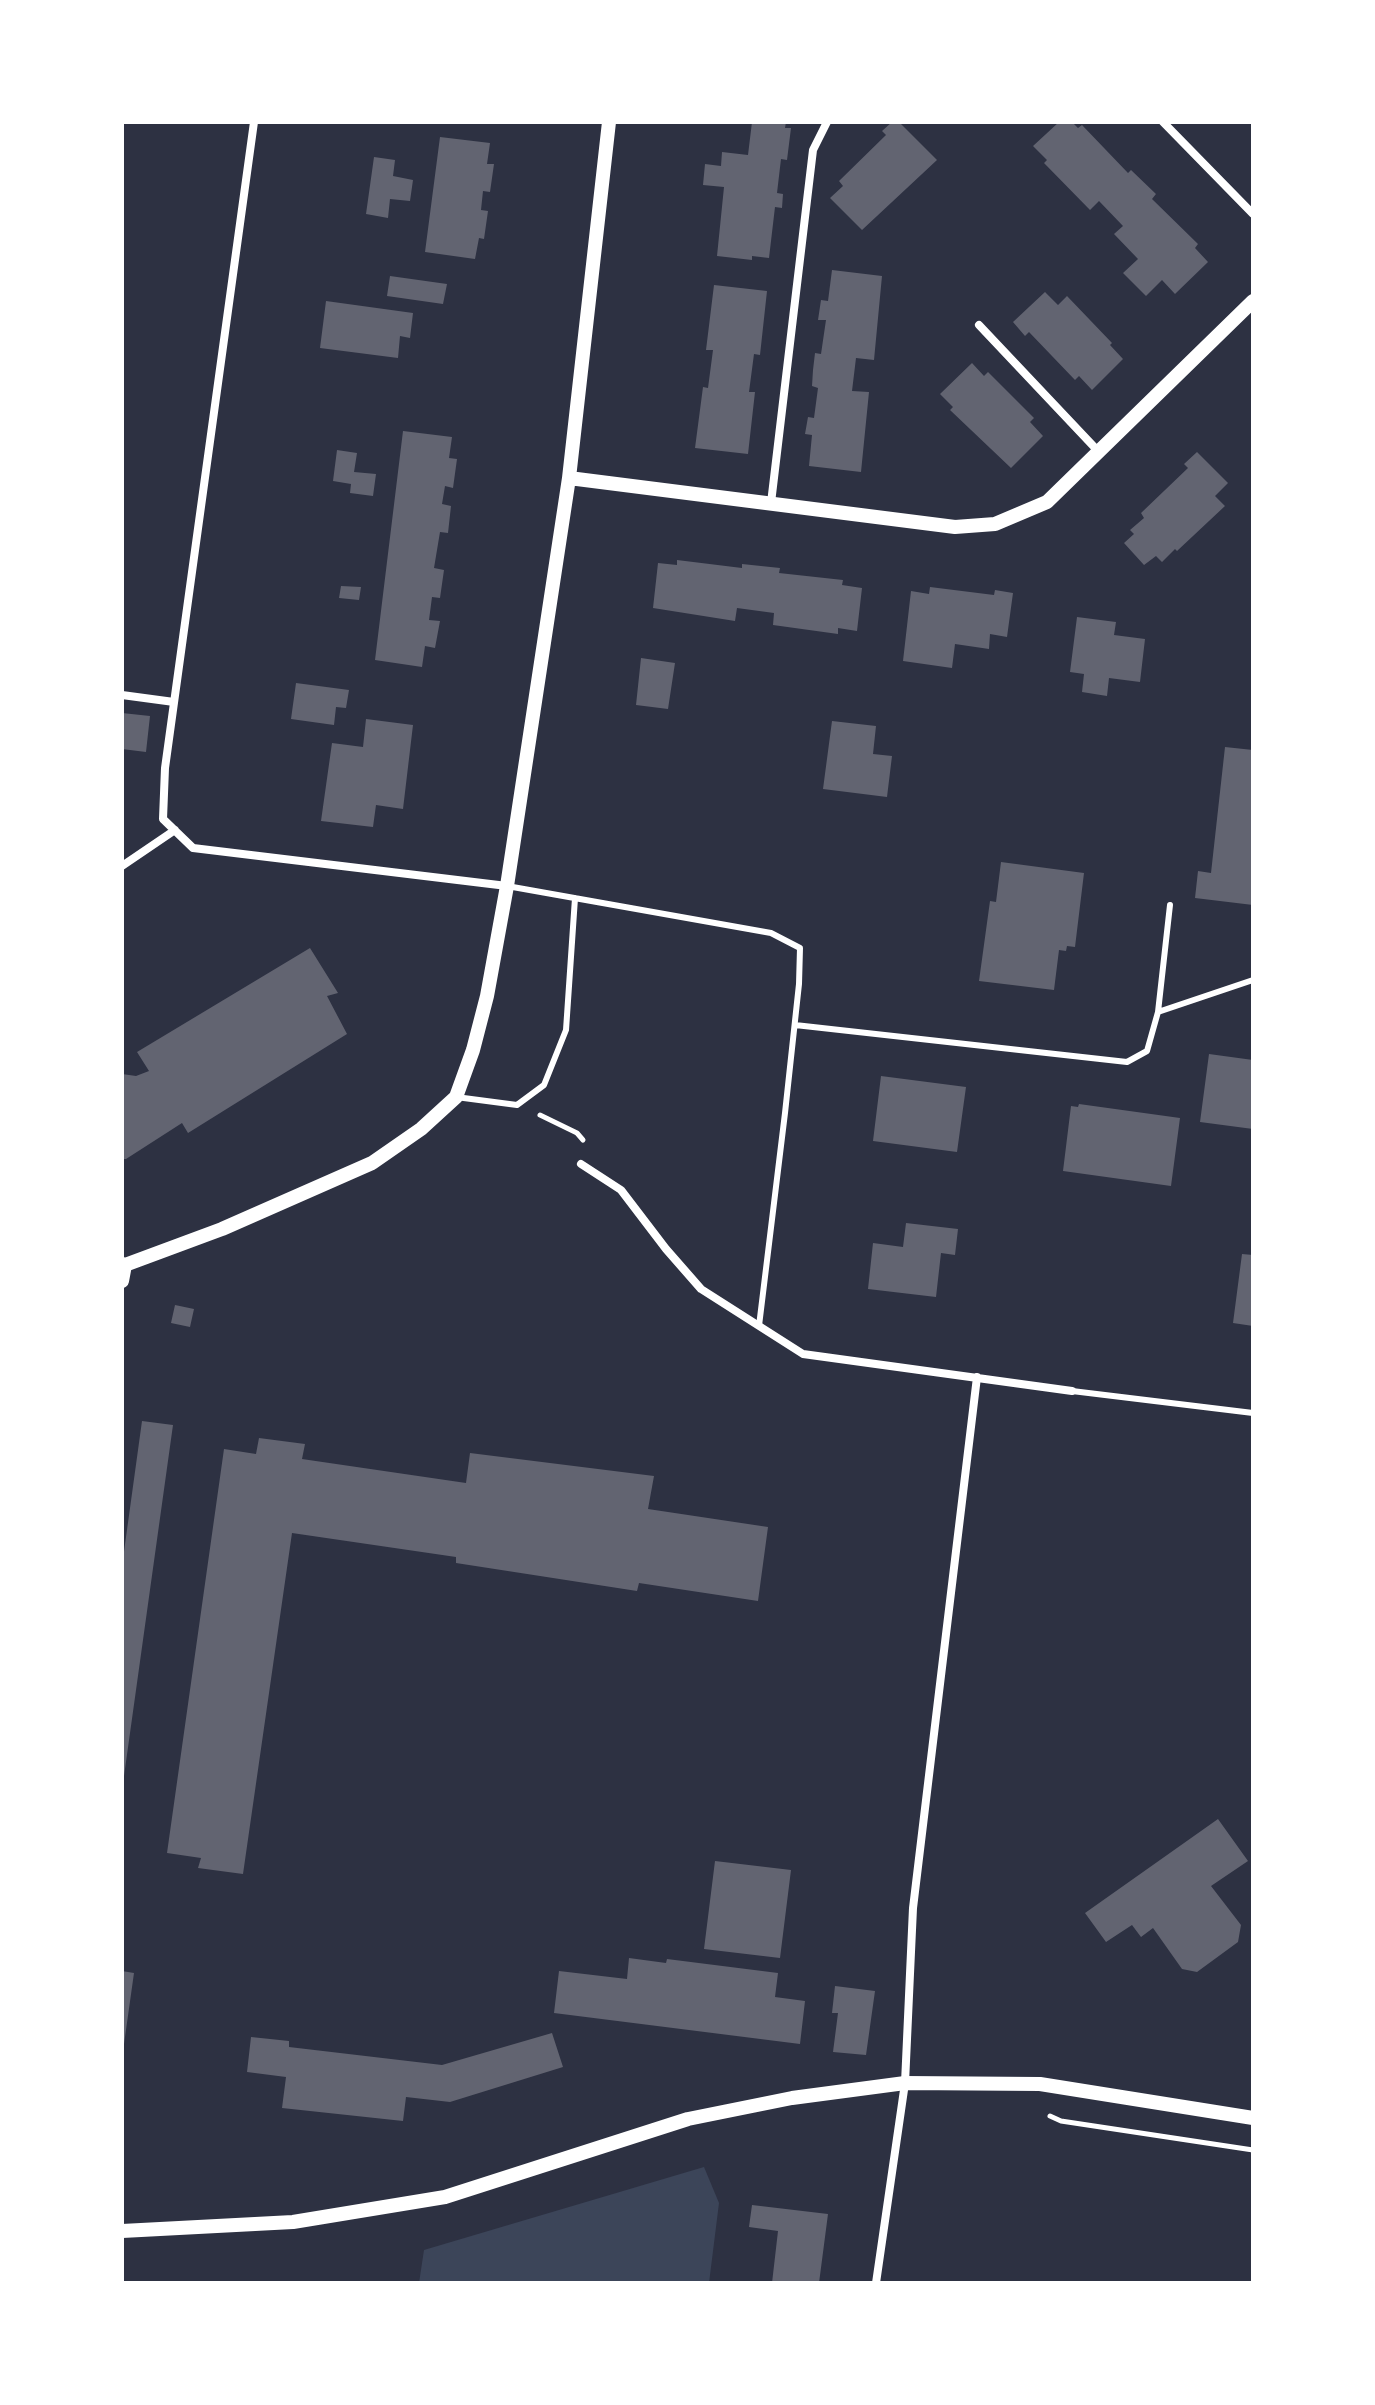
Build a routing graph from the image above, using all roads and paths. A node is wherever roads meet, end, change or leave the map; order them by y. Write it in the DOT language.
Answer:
graph roads {
  1 [pos="254,122"];
  2 [pos="609,122"];
  3 [pos="827,122"];
  4 [pos="1163,122"];
  5 [pos="1253,214"];
  6 [pos="1253,301"];
  7 [pos="979,325"];
  8 [pos="1098,451"];
  9 [pos="569,478"];
  10 [pos="771,503"];
  11 [pos="122,695"];
  12 [pos="174,702"];
  13 [pos="175,830"];
  14 [pos="122,866"];
  15 [pos="507,886"];
  16 [pos="575,898"];
  17 [pos="1170,905"];
  18 [pos="1253,980"];
  19 [pos="1158,1012"];
  20 [pos="795,1025"];
  21 [pos="456,1097"];
  22 [pos="517,1105"];
  23 [pos="581,1164"];
  24 [pos="124,1265"];
  25 [pos="122,1281"];
  26 [pos="759,1326"];
  27 [pos="977,1377"];
  28 [pos="1072,1391"];
  29 [pos="1253,1413"];
  30 [pos="905,2083"];
  31 [pos="1253,2118"];
  32 [pos="122,2231"];
  33 [pos="876,2283"];
  1 -- 12 [label="street"];
  2 -- 9 [label="street"];
  3 -- 10 [label="street"];
  4 -- 5 [label="street"];
  6 -- 8 [label="street"];
  7 -- 8 [label="street"];
  8 -- 10 [label="street"];
  9 -- 10 [label="street"];
  9 -- 15 [label="street"];
  11 -- 12 [label="street"];
  12 -- 13 [label="street"];
  13 -- 14 [label="street"];
  13 -- 15 [label="street"];
  15 -- 16 [label="lane"];
  15 -- 21 [label="street"];
  16 -- 20 [label="lane"];
  16 -- 22 [label="lane"];
  17 -- 19 [label="lane"];
  18 -- 19 [label="lane"];
  19 -- 20 [label="lane"];
  20 -- 26 [label="lane"];
  21 -- 22 [label="lane"];
  21 -- 24 [label="street"];
  22 -- 23 [label="path"];
  23 -- 26 [label="street"];
  24 -- 25 [label="street"];
  26 -- 27 [label="street"];
  27 -- 28 [label="street"];
  27 -- 30 [label="street"];
  28 -- 29 [label="lane"];
  30 -- 31 [label="street"];
  30 -- 32 [label="street"];
  30 -- 33 [label="street"];
}
